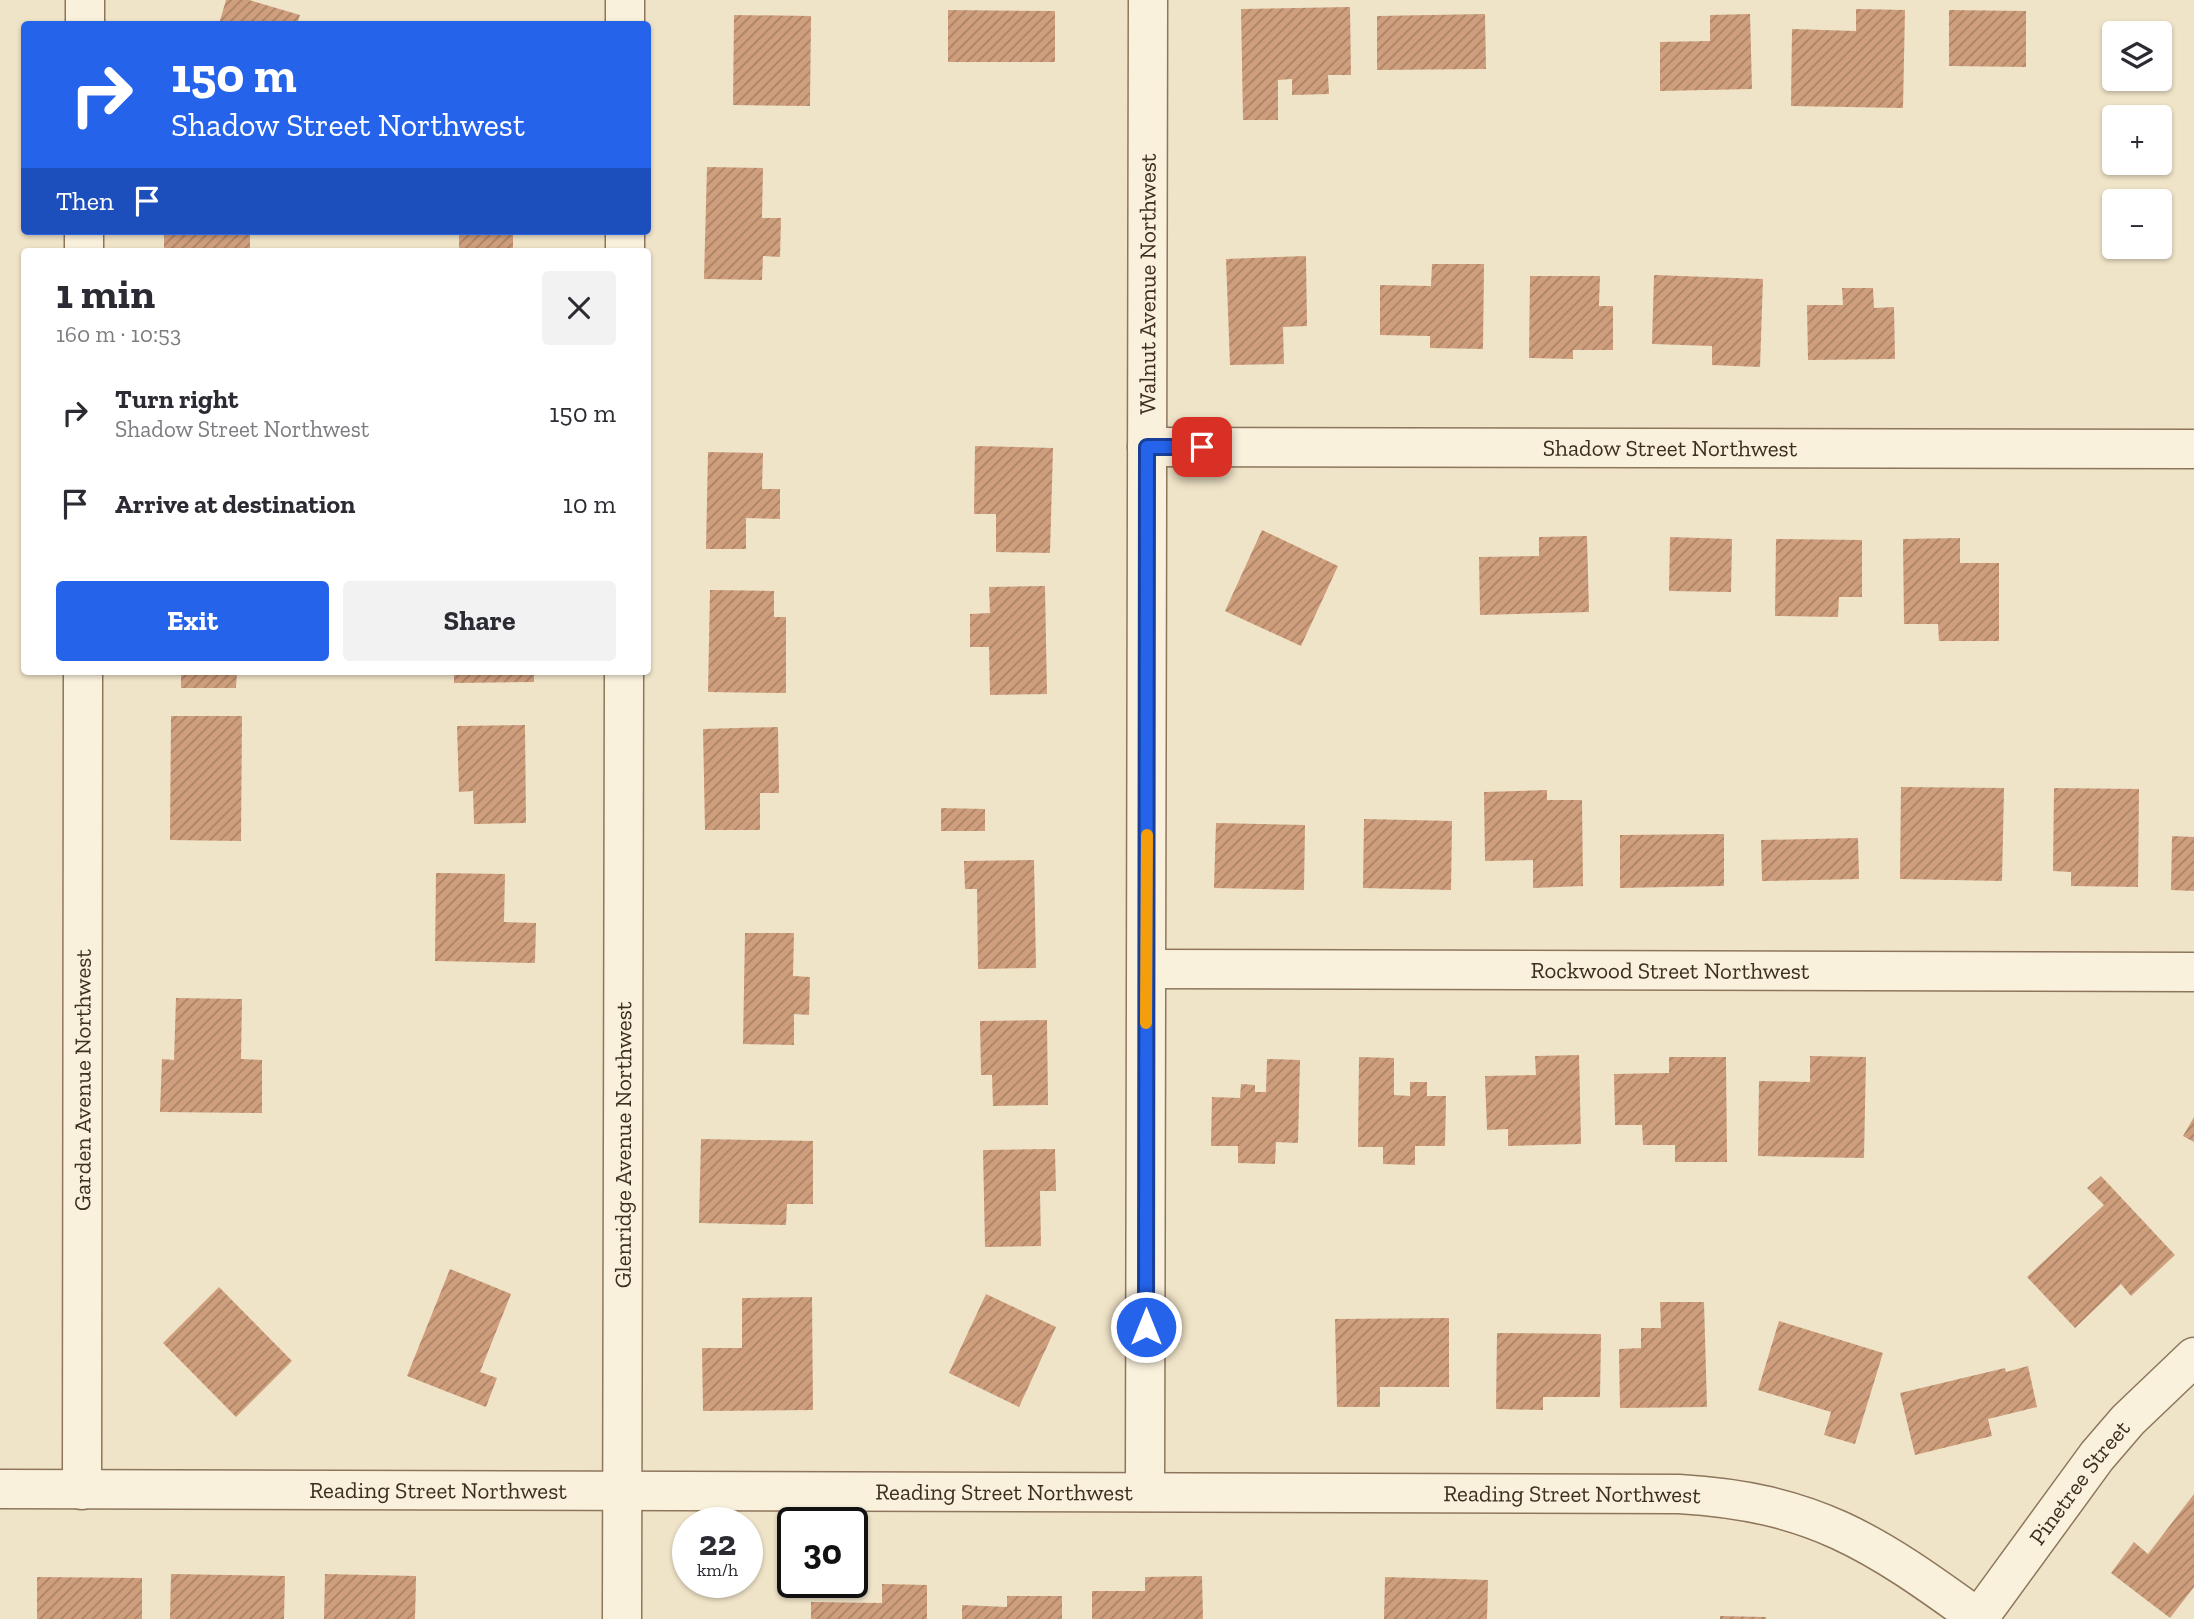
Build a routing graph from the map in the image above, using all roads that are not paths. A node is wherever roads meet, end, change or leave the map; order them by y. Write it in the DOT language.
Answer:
graph roads {
  1 [pos="85,0"];
  2 [pos="625,0"];
  3 [pos="1148,0"];
  4 [pos="85,21"];
  5 [pos="625,21"];
  6 [pos="1147,447"];
  7 [pos="2194,449"];
  8 [pos="83,675"];
  9 [pos="624,675"];
  10 [pos="1147,969"];
  11 [pos="2194,972"];
  12 [pos="2194,1357"];
  13 [pos="0,1489"];
  14 [pos="82,1490"];
  15 [pos="623,1491"];
  16 [pos="1145,1492"];
  17 [pos="622,1619"];
  18 [pos="1978,1619"];
  1 -- 4 [label="street"];
  2 -- 5 [label="street"];
  3 -- 6 [label="street, Walnut Avenue Northwest"];
  6 -- 7 [label="street, Shadow Street Northwest"];
  6 -- 10 [label="street, Walnut Avenue Northwest"];
  8 -- 14 [label="street, Garden Avenue Northwest"];
  9 -- 15 [label="street, Glenridge Avenue Northwest"];
  10 -- 11 [label="street, Rockwood Street Northwest"];
  10 -- 16 [label="street, Walnut Avenue Northwest"];
  12 -- 18 [label="street, Pinetree Street"];
  13 -- 14 [label="street, Reading Street Northwest"];
  14 -- 15 [label="street, Reading Street Northwest"];
  15 -- 16 [label="street, Reading Street Northwest"];
  15 -- 17 [label="street, Glenridge Avenue Northwest"];
  16 -- 18 [label="street, Reading Street Northwest"];
}
